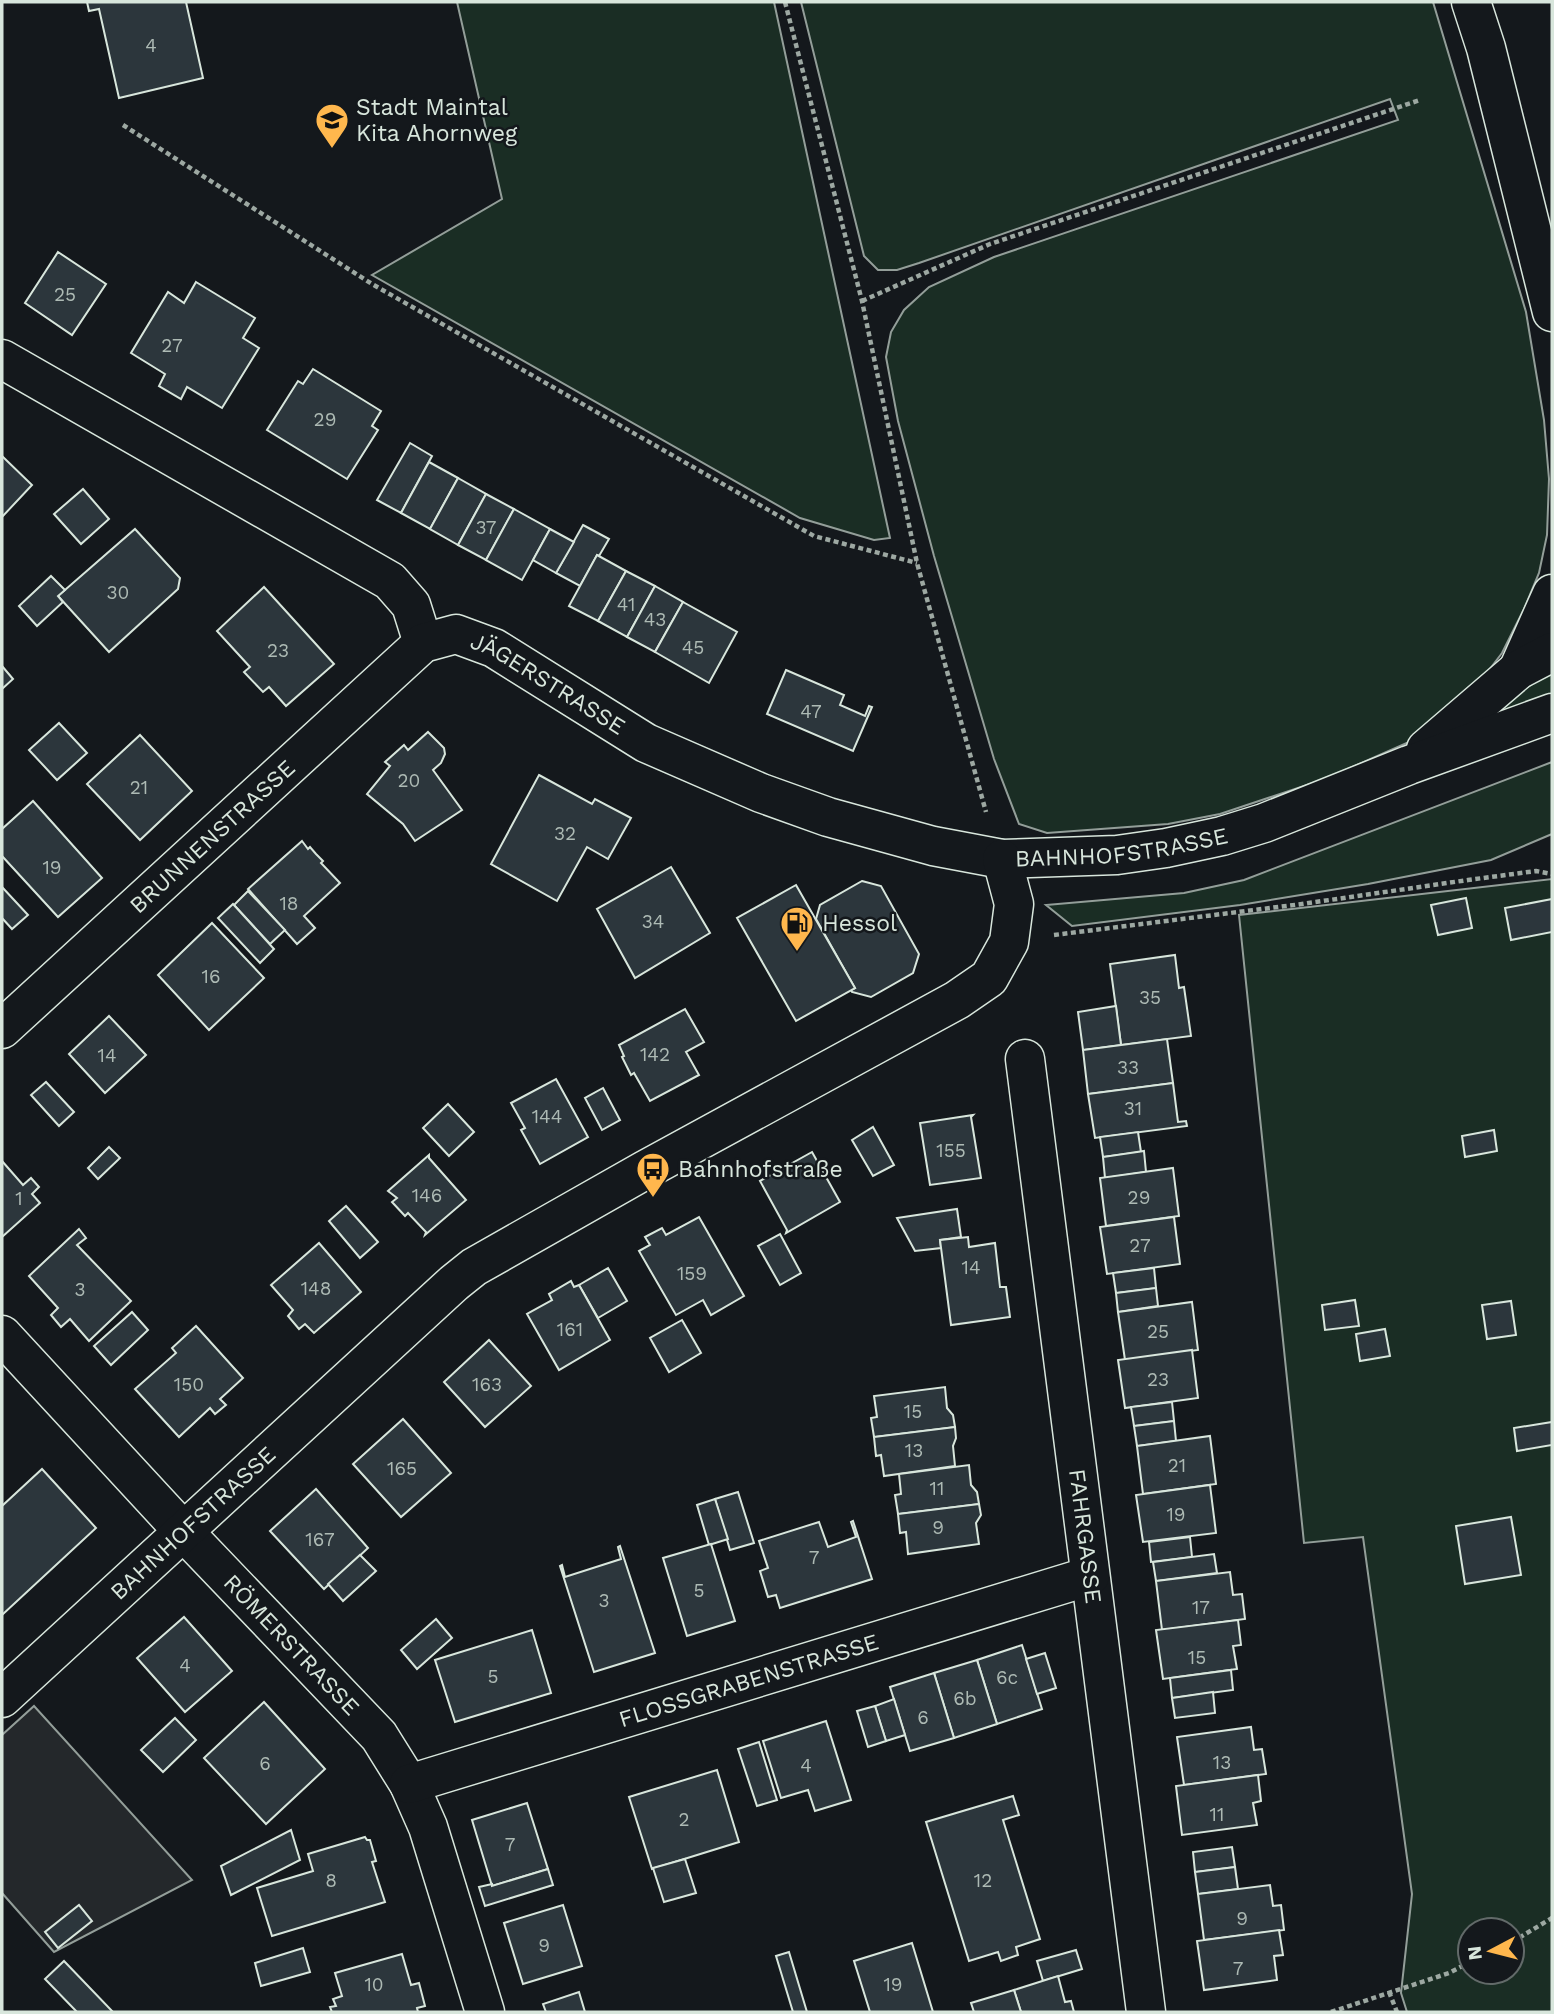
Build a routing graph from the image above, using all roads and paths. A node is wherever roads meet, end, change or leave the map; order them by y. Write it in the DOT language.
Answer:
graph roads {
  1 [pos="785,2"];
  2 [pos="1471,2"];
  3 [pos="1486,48"];
  4 [pos="1420,100"];
  5 [pos="123,125"];
  6 [pos="1552,200"];
  7 [pos="862,301"];
  8 [pos="1552,312"];
  9 [pos="2,359"];
  10 [pos="917,562"];
  11 [pos="1552,594"];
  12 [pos="423,643"];
  13 [pos="1552,652"];
  14 [pos="1518,670"];
  15 [pos="1552,713"];
  16 [pos="1409,765"];
  17 [pos="1002,859"];
  18 [pos="1552,874"];
  19 [pos="1009,942"];
  20 [pos="2,1029"];
  21 [pos="1024,1059"];
  22 [pos="2,1335"];
  23 [pos="184,1532"];
  24 [pos="1090,1576"];
  25 [pos="2,1698"];
  26 [pos="409,1784"];
  27 [pos="1552,1918"];
  28 [pos="1526,1934"];
  29 [pos="1456,1969"];
  30 [pos="1389,1992"];
  31 [pos="485,2012"];
  32 [pos="1146,2012"];
  33 [pos="1331,2012"];
  34 [pos="1397,2012"];
  1 -- 7 [label="path"];
  2 -- 3 [label="street"];
  3 -- 6 [label="street"];
  3 -- 8 [label="street"];
  4 -- 7 [label="path"];
  5 -- 10 [label="path"];
  7 -- 10 [label="path"];
  9 -- 12 [label="street"];
  10 -- 17 [label="path"];
  11 -- 14 [label="street, BAHNHOFSTRASSE"];
  12 -- 17 [label="street, JÄGERSTRASSE"];
  12 -- 20 [label="street, BRUNNENSTRASSE"];
  13 -- 14 [label="street, BAHNHOFSTRASSE"];
  14 -- 16 [label="street, BAHNHOFSTRASSE"];
  15 -- 16 [label="street, BAHNHOFSTRASSE"];
  16 -- 17 [label="street, BAHNHOFSTRASSE"];
  17 -- 19 [label="street, BAHNHOFSTRASSE"];
  18 -- 19 [label="path"];
  19 -- 23 [label="street, BAHNHOFSTRASSE"];
  21 -- 24 [label="street, FAHRGASSE"];
  22 -- 23 [label="street, RÖMERSTRASSE"];
  23 -- 25 [label="street, BAHNHOFSTRASSE"];
  23 -- 26 [label="street, RÖMERSTRASSE"];
  24 -- 26 [label="street, FLOSSGRABENSTRASSE"];
  24 -- 32 [label="street, FAHRGASSE"];
  26 -- 31 [label="street, RÖMERSTRASSE"];
  27 -- 28 [label="path"];
  29 -- 30 [label="path"];
  30 -- 33 [label="path"];
  30 -- 34 [label="path"];
}
